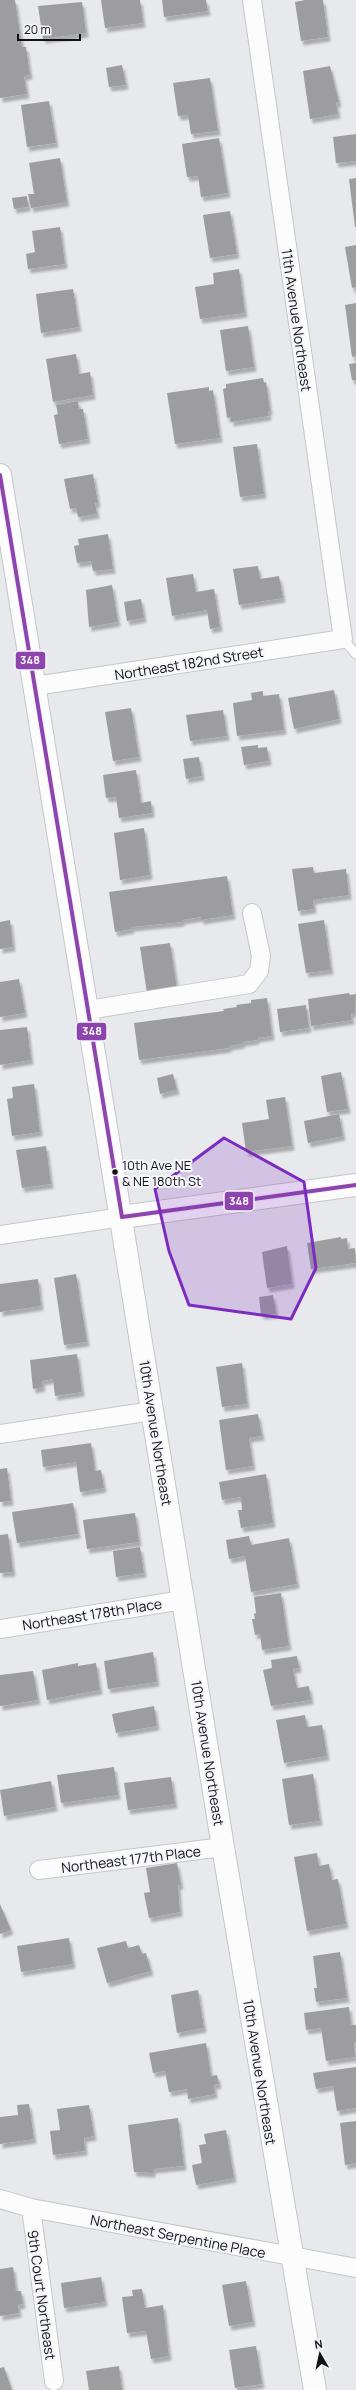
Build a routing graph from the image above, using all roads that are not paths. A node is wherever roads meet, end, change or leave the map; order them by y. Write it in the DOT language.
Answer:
graph roads {
  1 [pos="252,0"];
  2 [pos="0,475"];
  3 [pos="343,640"];
  4 [pos="356,654"];
  5 [pos="35,686"];
  6 [pos="252,913"];
  7 [pos="88,1010"];
  8 [pos="356,1185"];
  9 [pos="122,1217"];
  10 [pos="0,1235"];
  11 [pos="152,1411"];
  12 [pos="0,1434"];
  13 [pos="183,1600"];
  14 [pos="0,1629"];
  15 [pos="223,1847"];
  16 [pos="39,1870"];
  17 [pos="0,2200"];
  18 [pos="31,2208"];
  19 [pos="291,2257"];
  20 [pos="356,2268"];
  21 [pos="54,2381"];
  22 [pos="314,2390"];
  1 -- 3 [label="street, 11th Avenue Northeast"];
  2 -- 5 [label="street, 10th Avenue Northeast"];
  3 -- 4 [label="lane"];
  3 -- 5 [label="street, Northeast 182nd Street"];
  5 -- 7 [label="street, 10th Avenue Northeast"];
  6 -- 7 [label="street"];
  7 -- 9 [label="street, 10th Avenue Northeast"];
  8 -- 9 [label="street"];
  9 -- 10 [label="street"];
  9 -- 11 [label="street, 10th Avenue Northeast"];
  11 -- 12 [label="street"];
  11 -- 13 [label="street, 10th Avenue Northeast"];
  13 -- 14 [label="street, Northeast 178th Place"];
  13 -- 15 [label="street, 10th Avenue Northeast"];
  15 -- 16 [label="street, Northeast 177th Place"];
  15 -- 19 [label="street, 10th Avenue Northeast"];
  17 -- 18 [label="street, Northeast Serpentine Place"];
  18 -- 19 [label="street, Northeast Serpentine Place"];
  18 -- 21 [label="street, 9th Court Northeast"];
  19 -- 20 [label="street, Northeast Serpentine Place"];
  19 -- 22 [label="street, 10th Avenue Northeast"];
}
